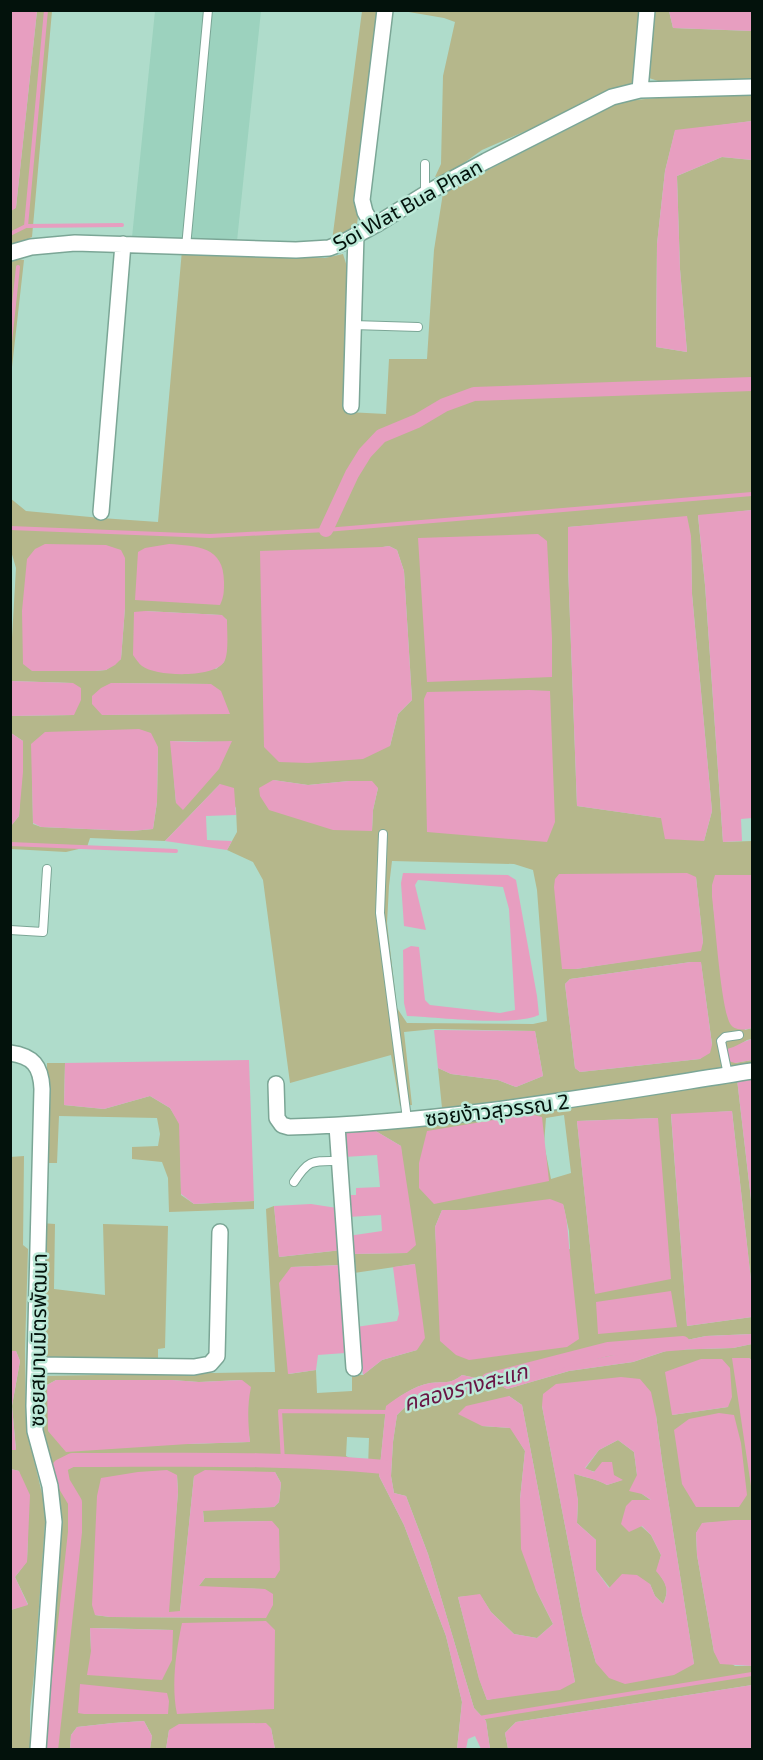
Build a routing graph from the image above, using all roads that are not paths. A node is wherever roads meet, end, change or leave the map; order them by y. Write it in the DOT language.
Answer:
graph roads {
  1 [pos="208,10"];
  2 [pos="385,10"];
  3 [pos="647,10"];
  4 [pos="753,87"];
  5 [pos="640,90"];
  6 [pos="425,164"];
  7 [pos="425,195"];
  8 [pos="373,226"];
  9 [pos="356,235"];
  10 [pos="123,244"];
  11 [pos="186,247"];
  12 [pos="10,253"];
  13 [pos="353,325"];
  14 [pos="418,327"];
  15 [pos="351,406"];
  16 [pos="101,512"];
  17 [pos="383,834"];
  18 [pos="47,868"];
  19 [pos="10,930"];
  20 [pos="739,1035"];
  21 [pos="10,1053"];
  22 [pos="753,1071"];
  23 [pos="728,1075"];
  24 [pos="276,1084"];
  25 [pos="407,1119"];
  26 [pos="337,1126"];
  27 [pos="339,1161"];
  28 [pos="294,1182"];
  29 [pos="220,1232"];
  30 [pos="35,1365"];
  31 [pos="354,1368"];
  32 [pos="38,1749"];
  1 -- 11 [label="lane"];
  2 -- 8 [label="street"];
  3 -- 5 [label="street"];
  4 -- 5 [label="street, Soi Wat Bua Phan"];
  5 -- 7 [label="street, Soi Wat Bua Phan"];
  6 -- 7 [label="lane"];
  7 -- 8 [label="street, Soi Wat Bua Phan"];
  8 -- 9 [label="street, Soi Wat Bua Phan"];
  9 -- 11 [label="street, Soi Wat Bua Phan"];
  9 -- 13 [label="street"];
  10 -- 11 [label="street, Soi Wat Bua Phan"];
  10 -- 12 [label="street, Soi Wat Bua Phan"];
  10 -- 16 [label="street"];
  13 -- 14 [label="lane"];
  13 -- 15 [label="street"];
  17 -- 25 [label="lane"];
  18 -- 19 [label="lane"];
  20 -- 23 [label="lane"];
  21 -- 30 [label="street, ซอยสมานมิตรพัฒนา"];
  22 -- 23 [label="street, ซอยง้าวสุวรรณ 2"];
  23 -- 25 [label="street, ซอยง้าวสุวรรณ 2"];
  24 -- 26 [label="street, ซอยง้าวสุวรรณ 2"];
  25 -- 26 [label="street, ซอยง้าวสุวรรณ 2"];
  26 -- 27 [label="street"];
  27 -- 28 [label="lane"];
  27 -- 31 [label="street"];
  29 -- 30 [label="street"];
  30 -- 32 [label="street, ซอยสมานมิตรพัฒนา"];
}
